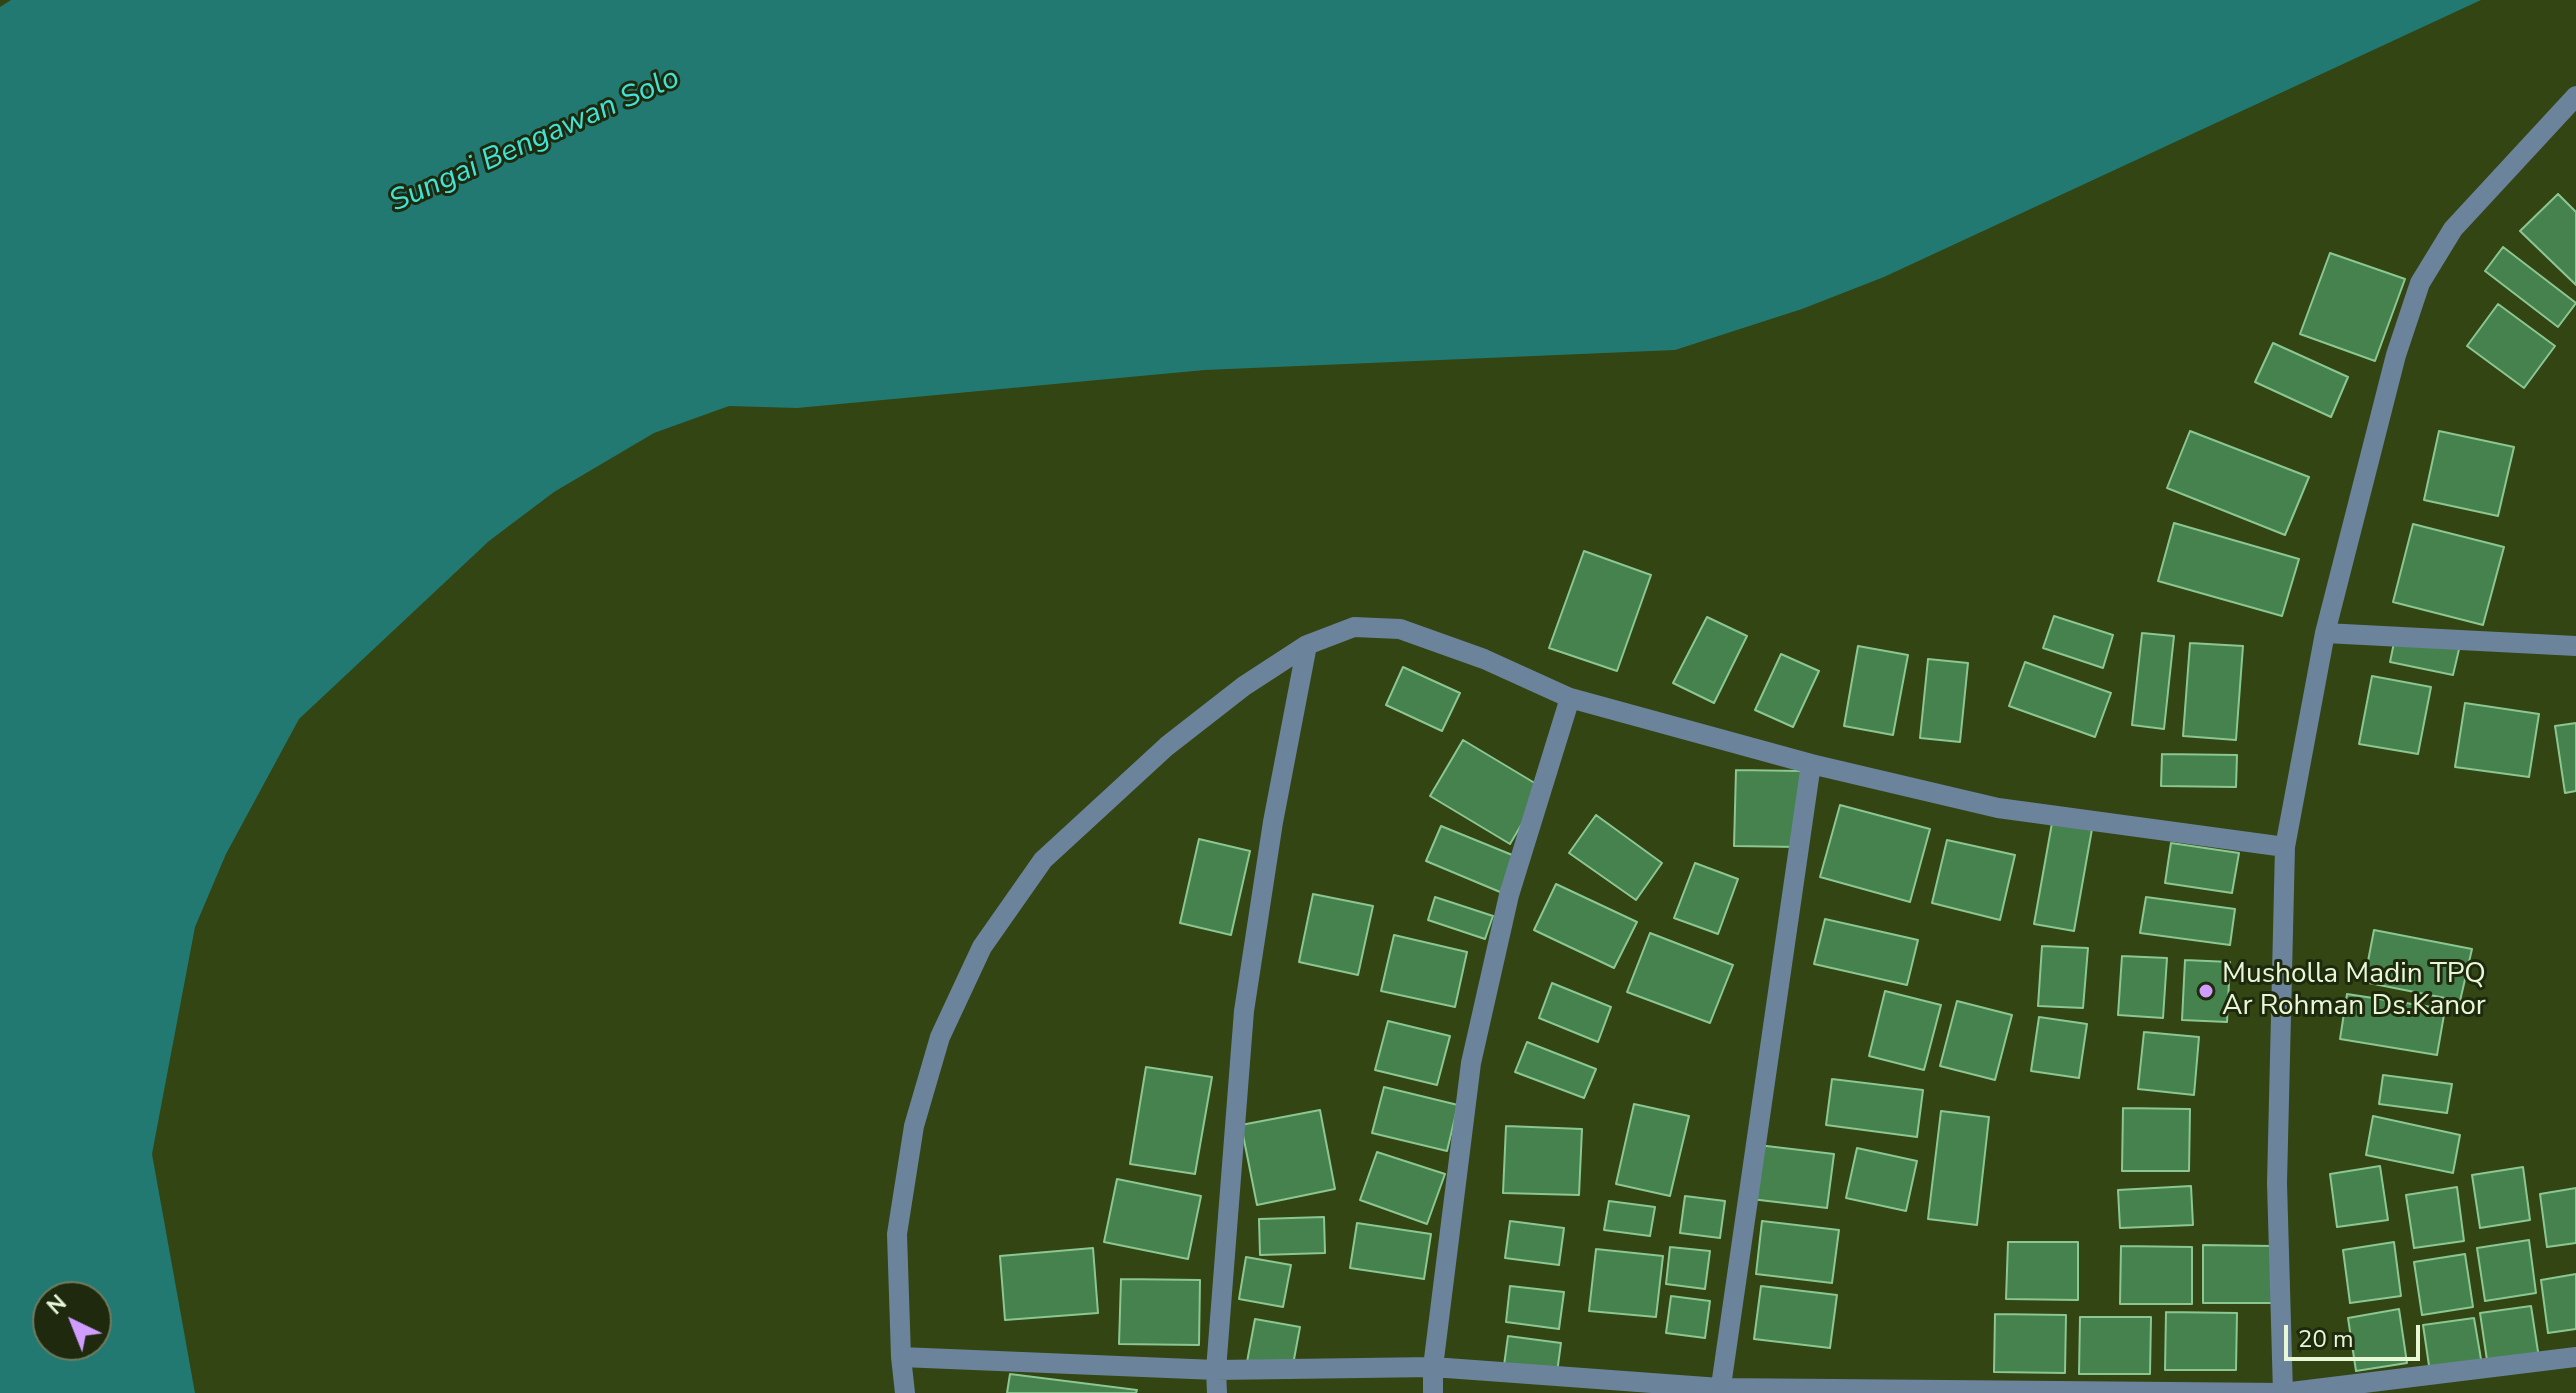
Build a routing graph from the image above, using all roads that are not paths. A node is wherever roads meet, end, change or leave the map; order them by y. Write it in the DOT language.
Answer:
graph roads {
  1 [pos="2576,96"];
  2 [pos="2325,633"];
  3 [pos="1307,645"];
  4 [pos="2576,646"];
  5 [pos="1570,698"];
  6 [pos="1811,764"];
  7 [pos="2285,847"];
  8 [pos="901,1357"];
  9 [pos="2576,1357"];
  10 [pos="1433,1367"];
  11 [pos="1216,1370"];
  12 [pos="1720,1390"];
  13 [pos="905,1393"];
  14 [pos="1217,1393"];
  15 [pos="1433,1393"];
  16 [pos="2283,1393"];
  1 -- 2 [label="street"];
  2 -- 4 [label="street"];
  2 -- 7 [label="street"];
  3 -- 5 [label="street"];
  3 -- 8 [label="street"];
  3 -- 11 [label="street"];
  5 -- 6 [label="street"];
  5 -- 10 [label="street"];
  6 -- 7 [label="street"];
  6 -- 12 [label="street"];
  7 -- 16 [label="street"];
  8 -- 11 [label="street"];
  8 -- 13 [label="street"];
  9 -- 16 [label="street"];
  10 -- 11 [label="street"];
  10 -- 12 [label="street"];
  10 -- 15 [label="street"];
  11 -- 14 [label="street"];
  12 -- 16 [label="street"];
}
